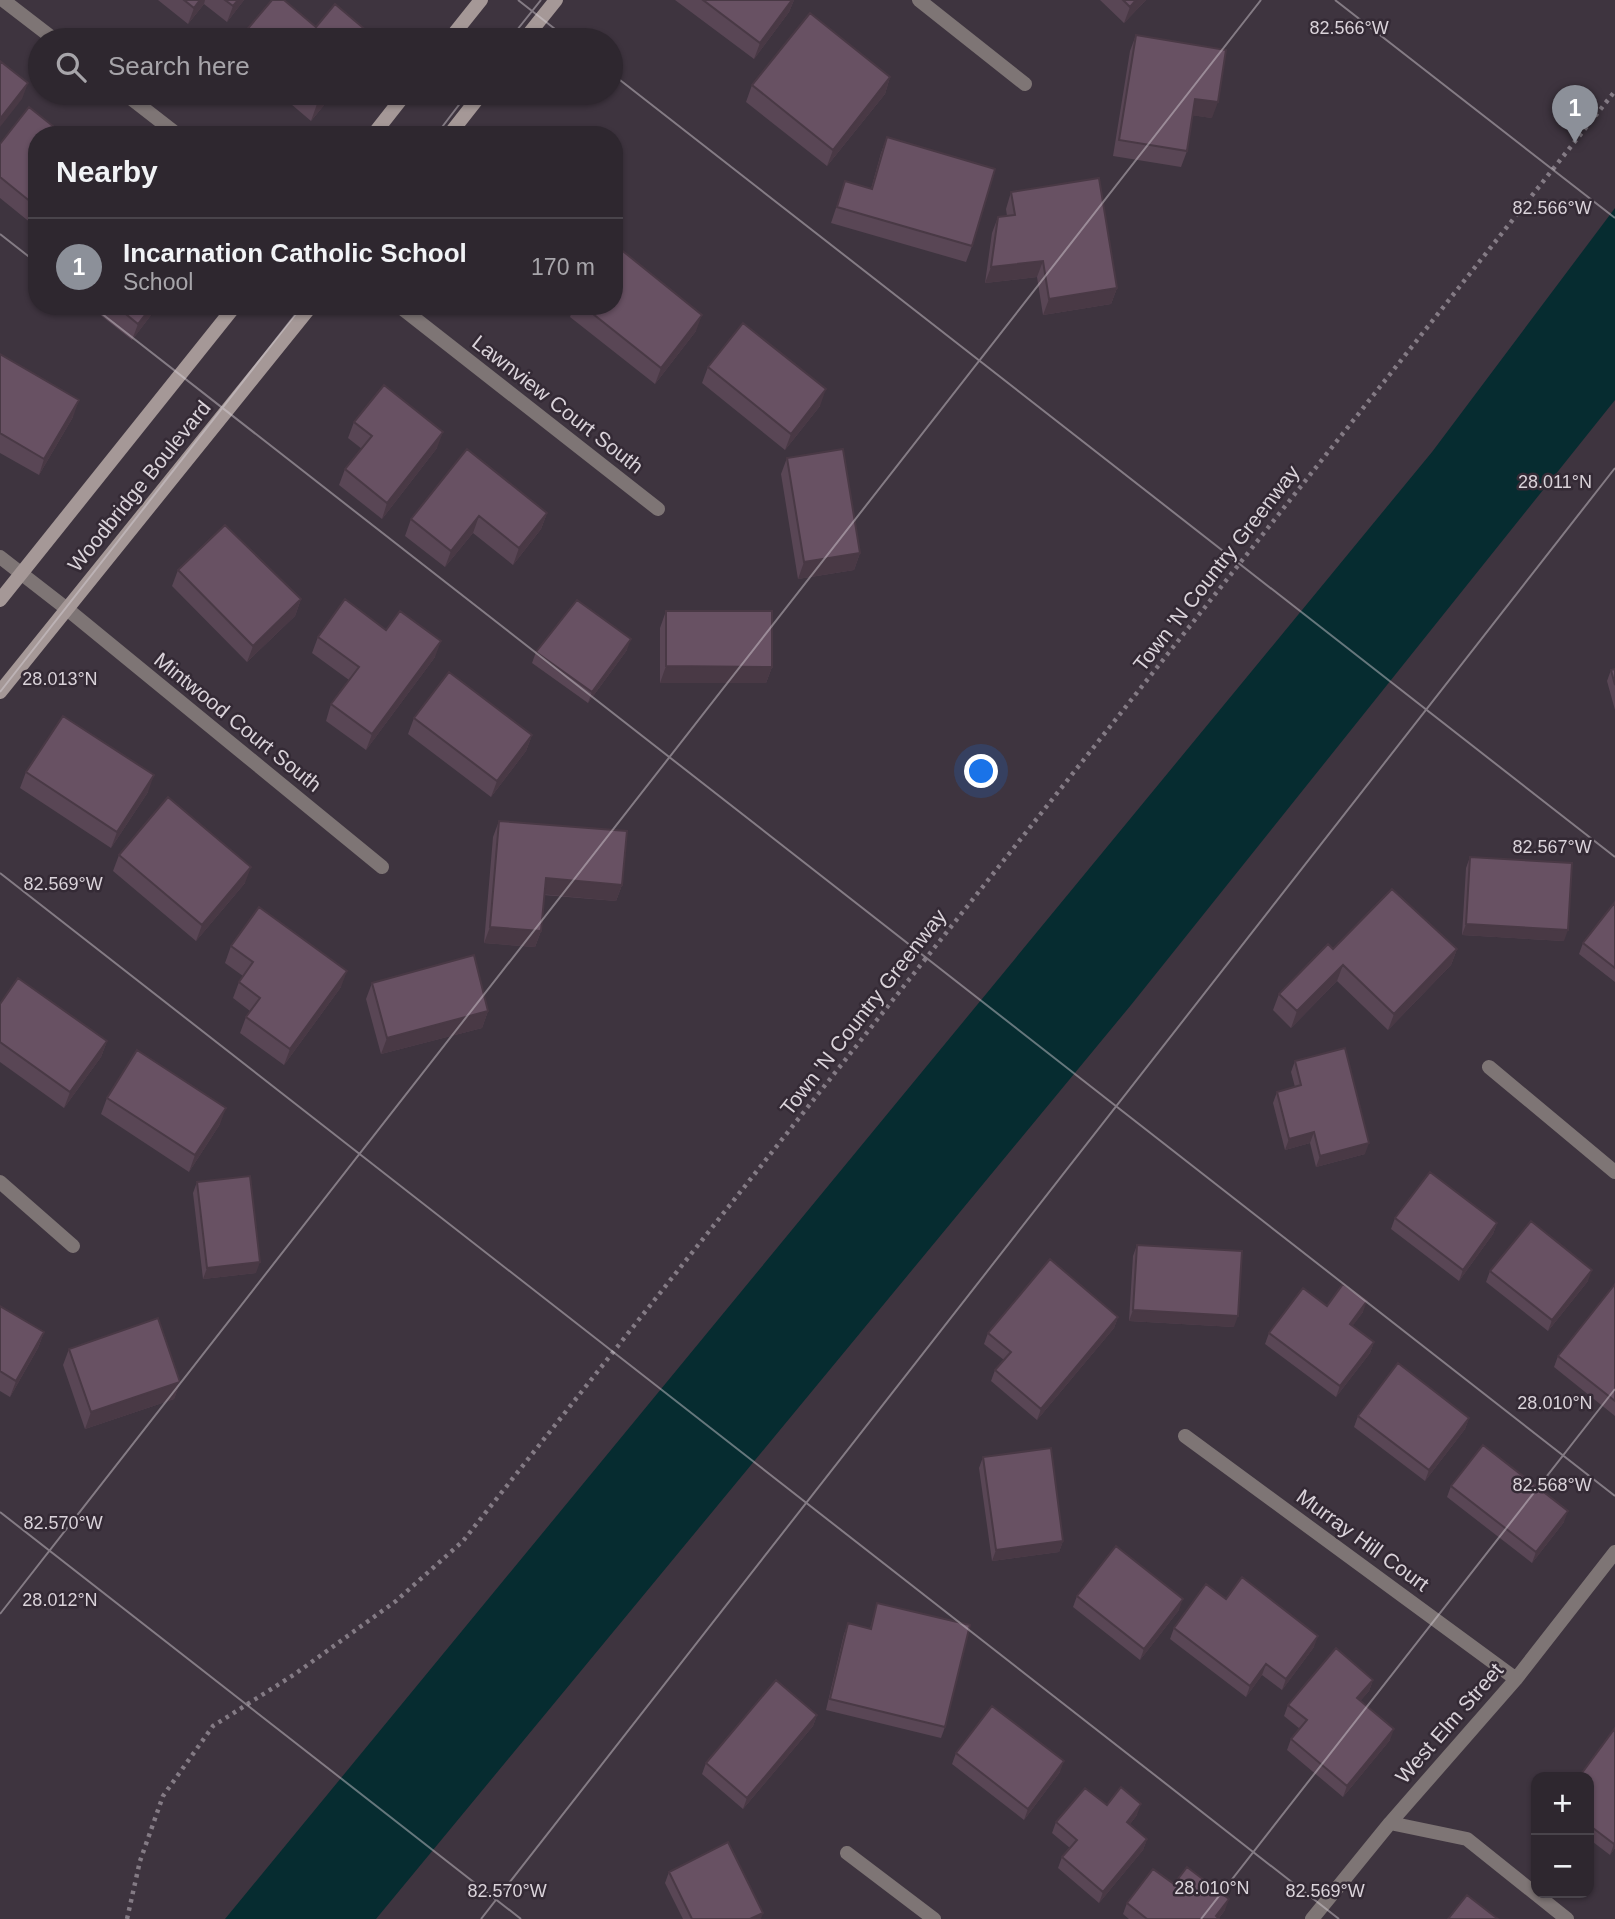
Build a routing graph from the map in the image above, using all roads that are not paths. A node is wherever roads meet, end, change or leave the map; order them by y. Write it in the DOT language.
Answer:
graph roads {
  1 [pos="3,0"];
  2 [pos="481,0"];
  3 [pos="556,0"];
  4 [pos="919,0"];
  5 [pos="39,28"];
  6 [pos="459,28"];
  7 [pos="534,28"];
  8 [pos="1026,84"];
  9 [pos="139,105"];
  10 [pos="397,105"];
  11 [pos="473,105"];
  12 [pos="166,126"];
  13 [pos="380,126"];
  14 [pos="456,126"];
  15 [pos="228,315"];
  16 [pos="304,315"];
  17 [pos="410,315"];
  18 [pos="658,509"];
  19 [pos="0,557"];
  20 [pos="22,574"];
  21 [pos="0,600"];
  22 [pos="67,608"];
  23 [pos="0,692"];
  24 [pos="382,867"];
  25 [pos="1489,1067"];
  26 [pos="1615,1172"];
  27 [pos="0,1182"];
  28 [pos="73,1246"];
  29 [pos="1185,1436"];
  30 [pos="1615,1552"];
  31 [pos="1516,1679"];
  32 [pos="1390,1823"];
  33 [pos="847,1853"];
  34 [pos="933,1919"];
  35 [pos="1312,1919"];
  36 [pos="1567,1919"];
  1 -- 5 [label="street"];
  2 -- 6 [label="street"];
  3 -- 7 [label="street"];
  4 -- 8 [label="street"];
  9 -- 12 [label="street"];
  10 -- 13 [label="street"];
  11 -- 14 [label="street"];
  15 -- 20 [label="street, Woodbridge Boulevard"];
  16 -- 22 [label="street, Woodbridge Boulevard"];
  17 -- 18 [label="street, Lawnview Court South"];
  19 -- 20 [label="street, Mintwood Court South"];
  20 -- 21 [label="street, Woodbridge Boulevard"];
  20 -- 22 [label="street, Mintwood Court South"];
  22 -- 23 [label="street, Woodbridge Boulevard"];
  22 -- 24 [label="street, Mintwood Court South"];
  25 -- 26 [label="street"];
  27 -- 28 [label="street"];
  29 -- 31 [label="street, Murray Hill Court"];
  30 -- 31 [label="street, West Elm Street"];
  31 -- 32 [label="street, West Elm Street"];
  32 -- 35 [label="street, West Elm Street"];
  32 -- 36 [label="street"];
  33 -- 34 [label="street"];
}
